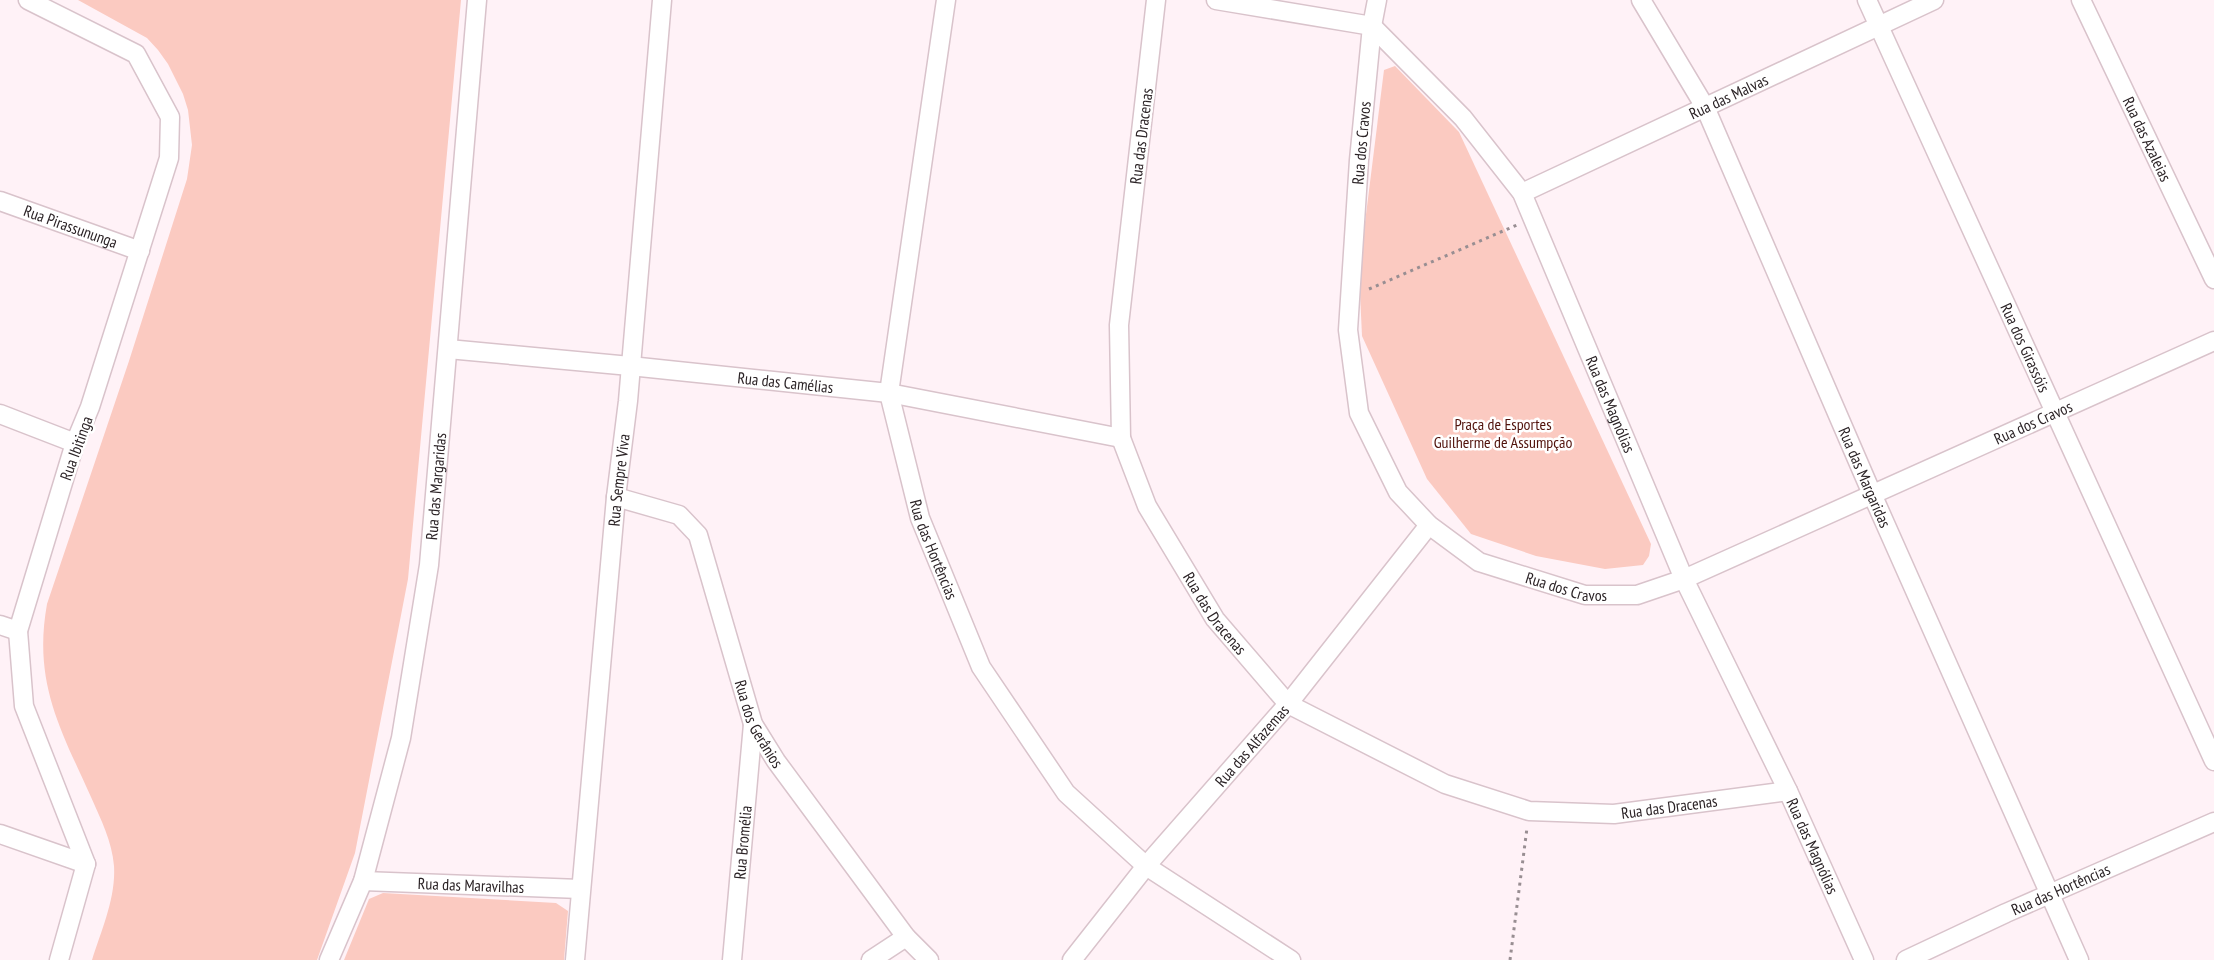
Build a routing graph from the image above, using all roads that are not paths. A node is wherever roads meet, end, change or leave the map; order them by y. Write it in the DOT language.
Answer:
graph roads {
  1 [pos="28,0"];
  2 [pos="477,0"];
  3 [pos="662,0"];
  4 [pos="946,0"];
  5 [pos="1156,0"];
  6 [pos="1216,0"];
  7 [pos="1377,0"];
  8 [pos="1641,0"];
  9 [pos="1868,0"];
  10 [pos="1934,0"];
  11 [pos="2081,0"];
  12 [pos="1372,26"];
  13 [pos="1879,26"];
  14 [pos="1705,108"];
  15 [pos="1522,193"];
  16 [pos="0,201"];
  17 [pos="140,251"];
  18 [pos="2214,279"];
  19 [pos="2214,341"];
  20 [pos="448,349"];
  21 [pos="630,366"];
  22 [pos="889,393"];
  23 [pos="2055,412"];
  24 [pos="0,414"];
  25 [pos="1121,438"];
  26 [pos="75,443"];
  27 [pos="1872,494"];
  28 [pos="616,497"];
  29 [pos="1429,525"];
  30 [pos="1684,579"];
  31 [pos="0,625"];
  32 [pos="18,631"];
  33 [pos="1288,704"];
  34 [pos="753,724"];
  35 [pos="2214,761"];
  36 [pos="1788,791"];
  37 [pos="2214,822"];
  38 [pos="0,834"];
  39 [pos="86,864"];
  40 [pos="1146,866"];
  41 [pos="363,881"];
  42 [pos="580,889"];
  43 [pos="2049,895"];
  44 [pos="906,937"];
  45 [pos="59,960"];
  46 [pos="329,960"];
  47 [pos="575,960"];
  48 [pos="732,960"];
  49 [pos="871,960"];
  50 [pos="929,960"];
  51 [pos="1072,960"];
  52 [pos="1291,960"];
  53 [pos="1864,960"];
  54 [pos="1906,960"];
  55 [pos="2079,960"];
  1 -- 17 [label="street, Rua Ibitinga"];
  2 -- 20 [label="street, Rua das Margaridas"];
  3 -- 21 [label="street, Rua Sempre Viva"];
  4 -- 22 [label="street, Rua das Hortências"];
  5 -- 25 [label="street, Rua das Dracenas"];
  6 -- 12 [label="street"];
  7 -- 12 [label="street, Rua dos Cravos"];
  8 -- 14 [label="street, Rua das Margaridas"];
  9 -- 13 [label="street, Rua dos Girassóis"];
  10 -- 13 [label="street, Rua das Malvas"];
  11 -- 18 [label="street, Rua das Azaleias"];
  12 -- 15 [label="street, Rua das Magnólias"];
  12 -- 29 [label="street, Rua dos Cravos"];
  13 -- 14 [label="street, Rua das Malvas"];
  13 -- 23 [label="street, Rua dos Girassóis"];
  14 -- 15 [label="street, Rua das Malvas"];
  14 -- 27 [label="street, Rua das Margaridas"];
  15 -- 30 [label="street, Rua das Magnólias"];
  16 -- 17 [label="street, Rua Pirassununga"];
  17 -- 26 [label="street, Rua Ibitinga"];
  19 -- 23 [label="street, Rua dos Cravos"];
  20 -- 21 [label="street, Rua das Camélias"];
  20 -- 41 [label="street, Rua das Margaridas"];
  21 -- 22 [label="street, Rua das Camélias"];
  21 -- 28 [label="street, Rua Sempre Viva"];
  22 -- 25 [label="street, Rua das Camélias"];
  22 -- 40 [label="street, Rua das Hortências"];
  23 -- 27 [label="street, Rua dos Cravos"];
  23 -- 35 [label="street, Rua dos Girassóis"];
  24 -- 26 [label="street"];
  25 -- 33 [label="street, Rua das Dracenas"];
  26 -- 32 [label="street, Rua Ibitinga"];
  27 -- 30 [label="street, Rua dos Cravos"];
  27 -- 43 [label="street, Rua das Margaridas"];
  28 -- 34 [label="street, Rua dos Gerânios"];
  28 -- 42 [label="street, Rua Sempre Viva"];
  29 -- 30 [label="street, Rua dos Cravos"];
  29 -- 33 [label="street, Rua das Alfazemas"];
  30 -- 36 [label="street, Rua das Magnólias"];
  31 -- 32 [label="street"];
  32 -- 39 [label="street, Rua Ibitinga"];
  33 -- 36 [label="street, Rua das Dracenas"];
  33 -- 40 [label="street, Rua das Alfazemas"];
  34 -- 44 [label="street, Rua dos Gerânios"];
  34 -- 48 [label="street, Rua Bromélia"];
  36 -- 53 [label="street, Rua das Magnólias"];
  37 -- 43 [label="street, Rua das Hortências"];
  38 -- 39 [label="street"];
  39 -- 45 [label="street"];
  40 -- 51 [label="street, Rua das Alfazemas"];
  40 -- 52 [label="street, Rua das Hortências"];
  41 -- 42 [label="street, Rua das Maravilhas"];
  41 -- 46 [label="street, Rua das Margaridas"];
  42 -- 47 [label="street, Rua Sempre Viva"];
  43 -- 54 [label="street, Rua das Hortências"];
  43 -- 55 [label="street, Rua das Margaridas"];
  44 -- 49 [label="street"];
  44 -- 50 [label="street, Rua dos Gerânios"];
}
